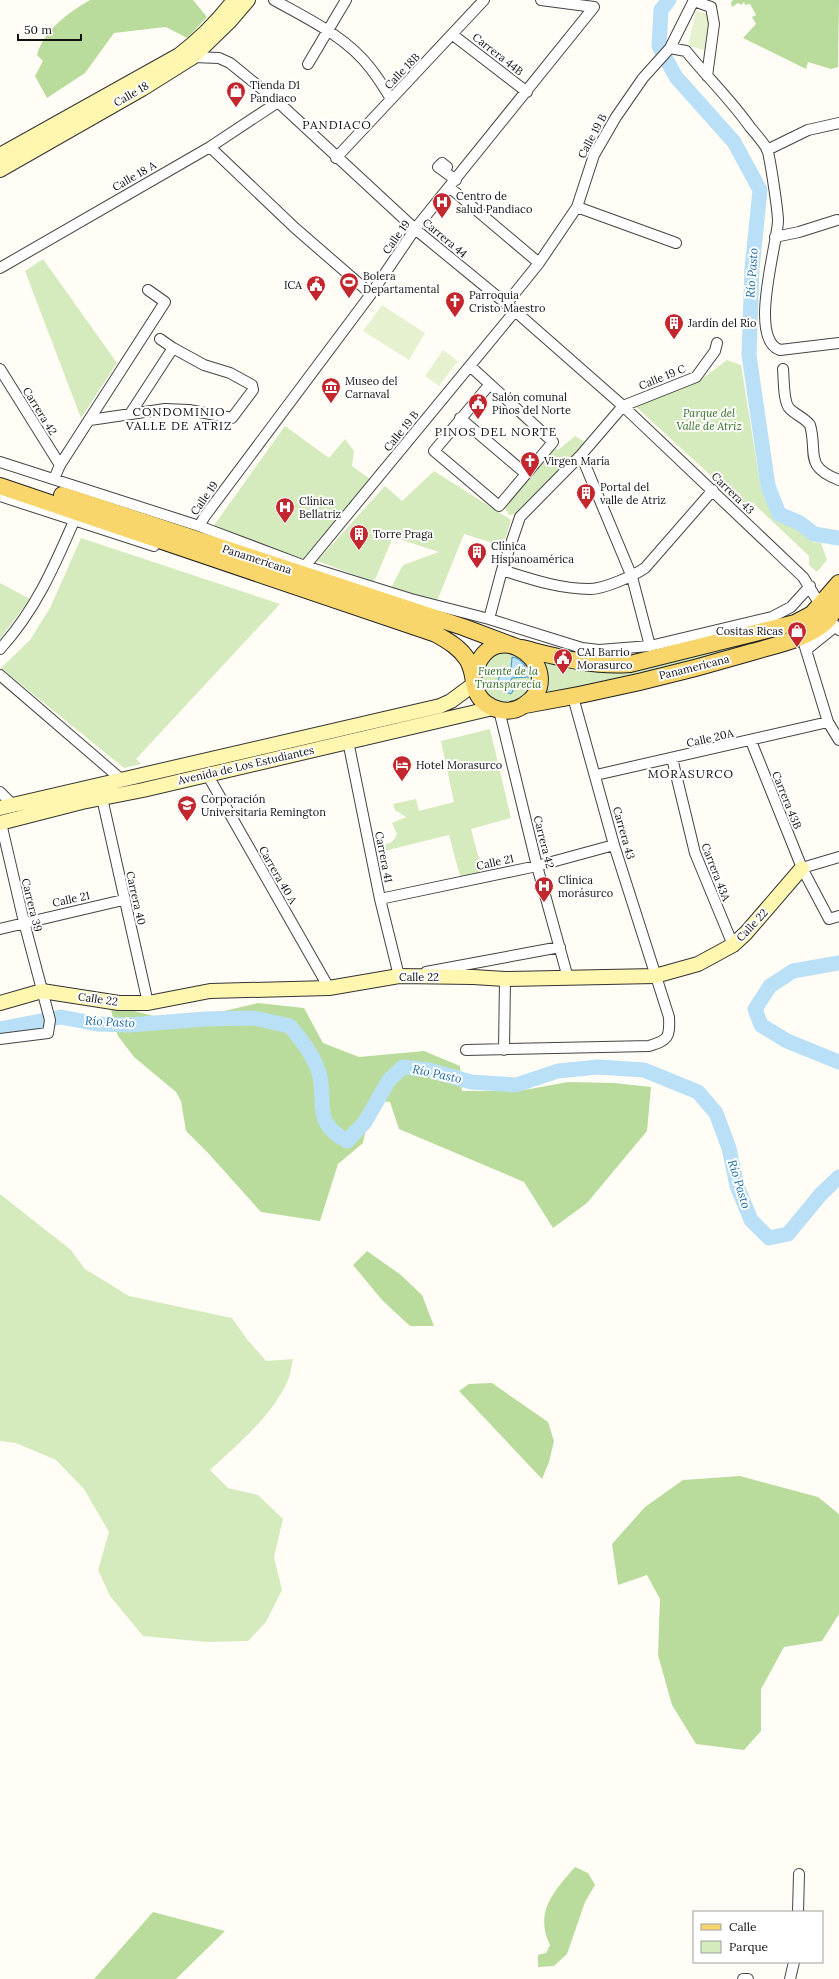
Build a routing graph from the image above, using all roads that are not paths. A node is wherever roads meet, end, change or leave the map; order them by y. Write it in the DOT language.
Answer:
graph roads {
  1 [pos="234,0"];
  2 [pos="248,0"];
  3 [pos="274,0"];
  4 [pos="346,0"];
  5 [pos="484,0"];
  6 [pos="541,0"];
  7 [pos="694,0"];
  8 [pos="329,31"];
  9 [pos="453,35"];
  10 [pos="668,51"];
  11 [pos="193,57"];
  12 [pos="308,64"];
  13 [pos="707,76"];
  14 [pos="527,92"];
  15 [pos="391,99"];
  16 [pos="278,102"];
  17 [pos="839,123"];
  18 [pos="210,147"];
  19 [pos="767,150"];
  20 [pos="0,155"];
  21 [pos="336,158"];
  22 [pos="447,167"];
  23 [pos="0,170"];
  24 [pos="452,183"];
  25 [pos="577,207"];
  26 [pos="837,220"];
  27 [pos="415,229"];
  28 [pos="775,237"];
  29 [pos="676,243"];
  30 [pos="539,263"];
  31 [pos="1,265"];
  32 [pos="148,290"];
  33 [pos="371,294"];
  34 [pos="506,304"];
  35 [pos="515,311"];
  36 [pos="160,338"];
  37 [pos="717,343"];
  38 [pos="839,343"];
  39 [pos="173,348"];
  40 [pos="470,366"];
  41 [pos="0,369"];
  42 [pos="783,369"];
  43 [pos="490,384"];
  44 [pos="622,406"];
  45 [pos="130,414"];
  46 [pos="460,418"];
  47 [pos="90,420"];
  48 [pos="581,455"];
  49 [pos="0,462"];
  50 [pos="60,465"];
  51 [pos="526,474"];
  52 [pos="0,475"];
  53 [pos="54,478"];
  54 [pos="839,480"];
  55 [pos="0,486"];
  56 [pos="713,490"];
  57 [pos="0,496"];
  58 [pos="154,518"];
  59 [pos="74,521"];
  60 [pos="199,526"];
  61 [pos="305,566"];
  62 [pos="232,568"];
  63 [pos="502,570"];
  64 [pos="632,577"];
  65 [pos="839,583"];
  66 [pos="810,586"];
  67 [pos="839,593"];
  68 [pos="409,604"];
  69 [pos="820,604"];
  70 [pos="489,619"];
  71 [pos="835,625"];
  72 [pos="717,635"];
  73 [pos="804,643"];
  74 [pos="650,646"];
  75 [pos="517,647"];
  76 [pos="0,649"];
  77 [pos="0,675"];
  78 [pos="474,679"];
  79 [pos="572,697"];
  80 [pos="525,705"];
  81 [pos="496,709"];
  82 [pos="828,722"];
  83 [pos="839,740"];
  84 [pos="348,741"];
  85 [pos="751,741"];
  86 [pos="672,758"];
  87 [pos="207,774"];
  88 [pos="596,775"];
  89 [pos="122,780"];
  90 [pos="0,792"];
  91 [pos="102,798"];
  92 [pos="6,806"];
  93 [pos="0,823"];
  94 [pos="614,845"];
  95 [pos="839,857"];
  96 [pos="537,866"];
  97 [pos="802,868"];
  98 [pos="380,899"];
  99 [pos="124,900"];
  100 [pos="839,916"];
  101 [pos="24,922"];
  102 [pos="0,929"];
  103 [pos="733,945"];
  104 [pos="560,947"];
  105 [pos="399,976"];
  106 [pos="655,976"];
  107 [pos="568,978"];
  108 [pos="505,979"];
  109 [pos="329,988"];
  110 [pos="44,996"];
  111 [pos="0,1003"];
  112 [pos="148,1003"];
  113 [pos="0,1039"];
  114 [pos="466,1050"];
  115 [pos="504,1050"];
  116 [pos="798,1874"];
  117 [pos="798,1911"];
  118 [pos="794,1963"];
  119 [pos="742,1979"];
  120 [pos="748,1979"];
  121 [pos="790,1979"];
  1 -- 20 [label="main road, Calle 18"];
  2 -- 11 [label="main road, Calle 18"];
  3 -- 8 [label="street"];
  4 -- 8 [label="street"];
  5 -- 9 [label="street, Calle 18B"];
  6 -- 14 [label="street, Calle 19"];
  7 -- 10 [label="street, Calle 19 B"];
  7 -- 13 [label="street"];
  8 -- 12 [label="street"];
  8 -- 15 [label="street"];
  9 -- 14 [label="street, Carrera 44B"];
  9 -- 15 [label="street, Calle 18B"];
  10 -- 13 [label="street"];
  10 -- 25 [label="street, Calle 19 B"];
  11 -- 16 [label="street, Carrera 44"];
  11 -- 23 [label="main road, Calle 18"];
  13 -- 19 [label="street"];
  14 -- 24 [label="street, Calle 19"];
  15 -- 21 [label="street, Calle 18B"];
  16 -- 18 [label="street, Calle 18 A"];
  16 -- 21 [label="street, Carrera 44"];
  17 -- 19 [label="street"];
  18 -- 31 [label="street, Calle 18 A"];
  18 -- 33 [label="street"];
  19 -- 28 [label="street"];
  21 -- 27 [label="street, Carrera 44"];
  22 -- 24 [label="street"];
  24 -- 27 [label="street, Calle 19"];
  24 -- 30 [label="street"];
  25 -- 29 [label="street"];
  25 -- 30 [label="street, Calle 19 B"];
  26 -- 28 [label="street"];
  27 -- 33 [label="street, Calle 19"];
  27 -- 34 [label="street, Carrera 44"];
  28 -- 38 [label="street"];
  30 -- 34 [label="street, Calle 19 B"];
  32 -- 47 [label="street"];
  33 -- 60 [label="street, Calle 19"];
  34 -- 35 [label="street, Carrera 44"];
  35 -- 40 [label="street, Calle 19 B"];
  35 -- 44 [label="street, Carrera 44"];
  36 -- 39 [label="street"];
  37 -- 44 [label="street, Calle 19 C"];
  39 -- 45 [label="street"];
  39 -- 45 [label="street"];
  40 -- 43 [label="street"];
  40 -- 61 [label="street, Calle 19 B"];
  41 -- 50 [label="street, Carrera 42"];
  42 -- 54 [label="street"];
  43 -- 46 [label="street"];
  43 -- 51 [label="street"];
  44 -- 48 [label="street"];
  44 -- 56 [label="street, Carrera 43"];
  45 -- 47 [label="street"];
  46 -- 51 [label="street"];
  46 -- 51 [label="street"];
  47 -- 50 [label="street"];
  48 -- 63 [label="street"];
  48 -- 64 [label="street"];
  49 -- 53 [label="street"];
  50 -- 53 [label="street"];
  52 -- 58 [label="main road, Panamericana"];
  53 -- 58 [label="street"];
  55 -- 62 [label="main road"];
  56 -- 64 [label="street"];
  56 -- 66 [label="street, Carrera 43"];
  57 -- 59 [label="street"];
  58 -- 60 [label="street"];
  58 -- 68 [label="main road, Panamericana"];
  59 -- 62 [label="street"];
  59 -- 76 [label="street"];
  60 -- 61 [label="street"];
  61 -- 68 [label="street"];
  62 -- 78 [label="main road"];
  63 -- 64 [label="street"];
  63 -- 70 [label="street"];
  64 -- 74 [label="street"];
  65 -- 69 [label="main road, Panamericana"];
  66 -- 69 [label="street, Carrera 43"];
  66 -- 72 [label="street"];
  67 -- 71 [label="main road"];
  68 -- 70 [label="street"];
  68 -- 75 [label="main road, Panamericana"];
  69 -- 71 [label="street, Carrera 43"];
  69 -- 72 [label="main road, Panamericana"];
  70 -- 74 [label="street"];
  71 -- 73 [label="main road, Panamericana"];
  72 -- 74 [label="street"];
  72 -- 75 [label="main road, Panamericana"];
  73 -- 79 [label="main road, Panamericana"];
  73 -- 82 [label="street"];
  75 -- 78 [label="main road"];
  75 -- 80 [label="main road"];
  77 -- 89 [label="street"];
  78 -- 81 [label="main road"];
  78 -- 89 [label="main road, Avenida de Los Estudiantes"];
  79 -- 80 [label="main road, Panamericana"];
  79 -- 88 [label="street, Carrera 43"];
  80 -- 81 [label="main road"];
  81 -- 84 [label="main road, Avenida de Los Estudiantes"];
  81 -- 96 [label="street, Carrera 42"];
  82 -- 83 [label="street"];
  82 -- 85 [label="street, Calle 20A"];
  84 -- 87 [label="main road, Avenida de Los Estudiantes"];
  84 -- 98 [label="street, Carrera 41"];
  85 -- 86 [label="street, Calle 20A"];
  85 -- 97 [label="street, Carrera 43B"];
  86 -- 88 [label="street, Calle 20A"];
  86 -- 103 [label="street, Carrera 43A"];
  87 -- 91 [label="main road, Avenida de Los Estudiantes"];
  87 -- 109 [label="street, Carrera 40 A"];
  88 -- 94 [label="street, Carrera 43"];
  89 -- 92 [label="main road, Avenida de Los Estudiantes"];
  90 -- 92 [label="street"];
  91 -- 93 [label="main road, Avenida de Los Estudiantes"];
  91 -- 99 [label="street, Carrera 40"];
  93 -- 101 [label="street, Carrera 39"];
  94 -- 96 [label="street, Calle 21"];
  94 -- 106 [label="street, Carrera 43"];
  95 -- 97 [label="street"];
  96 -- 98 [label="street, Calle 21"];
  96 -- 104 [label="street, Carrera 42"];
  97 -- 100 [label="street, Carrera 43B"];
  97 -- 103 [label="main road, Calle 22"];
  98 -- 105 [label="street, Carrera 41"];
  99 -- 101 [label="street, Calle 21"];
  99 -- 112 [label="street, Carrera 40"];
  101 -- 102 [label="street, Calle 21"];
  101 -- 110 [label="street, Carrera 39"];
  103 -- 106 [label="main road, Calle 22"];
  104 -- 105 [label="street"];
  104 -- 107 [label="street, Carrera 42"];
  105 -- 108 [label="main road, Calle 22"];
  105 -- 109 [label="main road, Calle 22"];
  106 -- 107 [label="main road, Calle 22"];
  106 -- 115 [label="street, Carrera 43"];
  107 -- 108 [label="main road, Calle 22"];
  108 -- 115 [label="street"];
  109 -- 112 [label="main road, Calle 22"];
  110 -- 111 [label="main road, Calle 22"];
  110 -- 112 [label="main road, Calle 22"];
  110 -- 113 [label="street, Carrera 39"];
  114 -- 115 [label="street"];
  116 -- 117 [label="street"];
  118 -- 121 [label="street"];
  119 -- 120 [label="street"];
}
